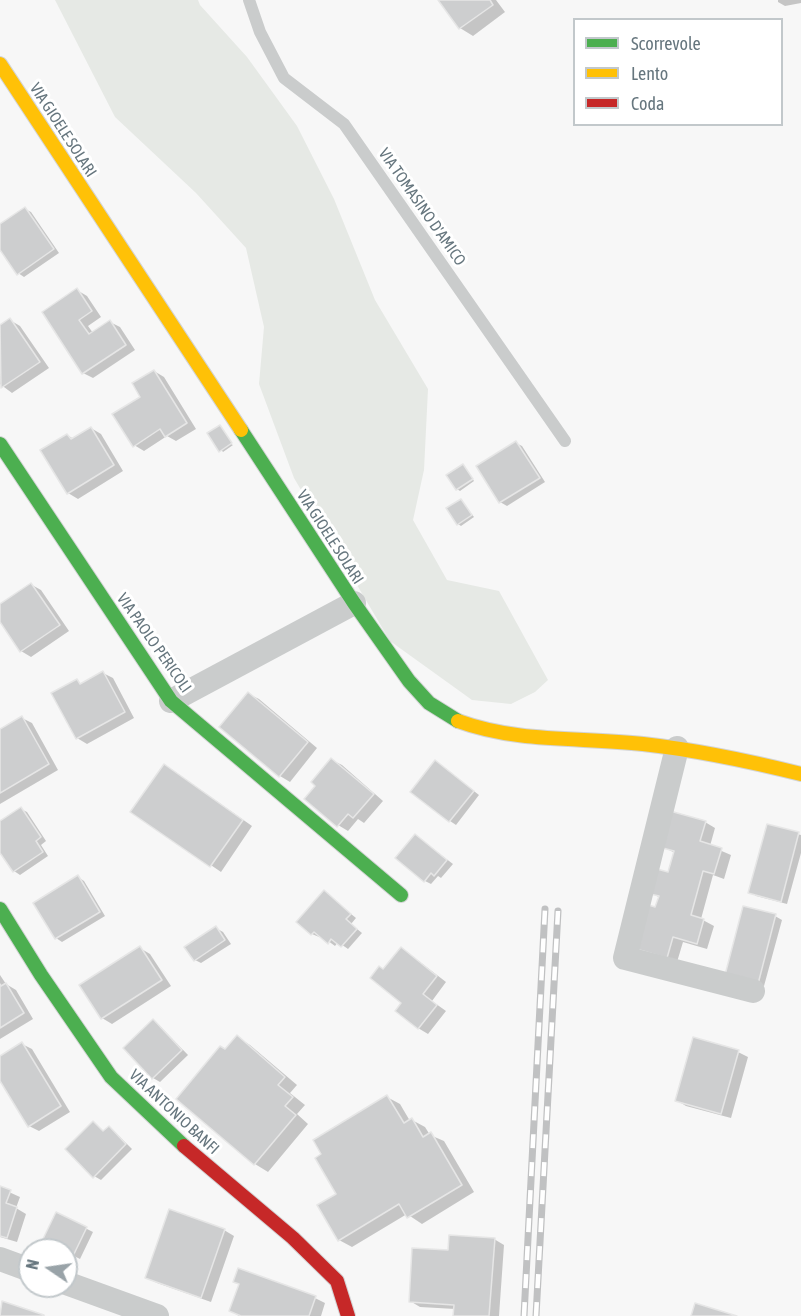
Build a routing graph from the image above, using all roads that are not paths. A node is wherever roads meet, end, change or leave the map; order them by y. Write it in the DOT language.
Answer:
graph roads {
  1 [pos="249,0"];
  2 [pos="0,64"];
  3 [pos="565,441"];
  4 [pos="0,444"];
  5 [pos="354,603"];
  6 [pos="171,701"];
  7 [pos="677,748"];
  8 [pos="801,774"];
  9 [pos="401,895"];
  10 [pos="0,909"];
  11 [pos="753,991"];
  12 [pos="0,1259"];
  13 [pos="18,1266"];
  14 [pos="78,1287"];
  15 [pos="157,1316"];
  16 [pos="348,1316"];
  1 -- 3 [label="lane, VIA TOMASINO D'AMICO"];
  2 -- 5 [label="street, VIA GIOELE SOLARI"];
  4 -- 6 [label="street, VIA PAOLO PERICOLI"];
  5 -- 6 [label="street"];
  5 -- 7 [label="street, VIA GIOELE SOLARI"];
  6 -- 9 [label="street, VIA PAOLO PERICOLI"];
  7 -- 8 [label="street, VIA GIOELE SOLARI"];
  7 -- 11 [label="street"];
  10 -- 16 [label="street, VIA ANTONIO BANFI"];
  12 -- 13 [label="street"];
  14 -- 15 [label="street"];
}
